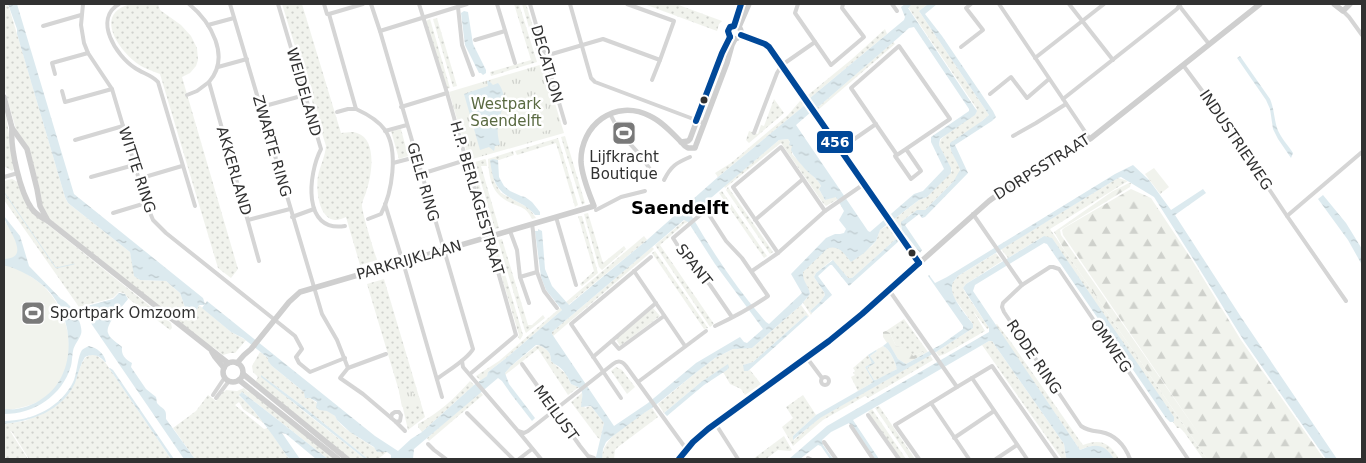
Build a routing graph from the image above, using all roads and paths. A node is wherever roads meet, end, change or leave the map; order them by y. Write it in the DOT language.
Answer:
graph roads {
  1 [pos="83,4"];
  2 [pos="120,4"];
  3 [pos="189,4"];
  4 [pos="230,4"];
  5 [pos="278,4"];
  6 [pos="324,4"];
  7 [pos="363,4"];
  8 [pos="371,4"];
  9 [pos="419,4"];
  10 [pos="467,4"];
  11 [pos="496,4"];
  12 [pos="530,4"];
  13 [pos="570,4"];
  14 [pos="627,4"];
  15 [pos="742,4"];
  16 [pos="749,4"];
  17 [pos="798,4"];
  18 [pos="843,4"];
  19 [pos="892,4"];
  20 [pos="971,4"];
  21 [pos="999,4"];
  22 [pos="1069,4"];
  23 [pos="1104,4"];
  24 [pos="1179,4"];
  25 [pos="1260,4"];
  26 [pos="1350,4"];
  27 [pos="1339,6"];
  28 [pos="458,7"];
  29 [pos="897,11"];
  30 [pos="328,14"];
  31 [pos="81,15"];
  32 [pos="423,17"];
  33 [pos="234,18"];
  34 [pos="1082,20"];
  35 [pos="208,25"];
  36 [pos="44,26"];
  37 [pos="737,26"];
  38 [pos="380,31"];
  39 [pos="504,31"];
  40 [pos="741,35"];
  41 [pos="1362,35"];
  42 [pos="732,38"];
  43 [pos="475,40"];
  44 [pos="815,42"];
  45 [pos="582,44"];
  46 [pos="1210,44"];
  47 [pos="961,47"];
  48 [pos="88,52"];
  49 [pos="545,56"];
  50 [pos="246,58"];
  51 [pos="1035,58"];
  52 [pos="660,60"];
  53 [pos="1113,60"];
  54 [pos="515,63"];
  55 [pos="782,65"];
  56 [pos="1183,65"];
  57 [pos="218,67"];
  58 [pos="54,74"];
  59 [pos="473,75"];
  60 [pos="1049,79"];
  61 [pos="652,80"];
  62 [pos="209,82"];
  63 [pos="112,89"];
  64 [pos="62,91"];
  65 [pos="447,93"];
  66 [pos="990,94"];
  67 [pos="188,95"];
  68 [pos="305,95"];
  69 [pos="4,97"];
  70 [pos="1063,99"];
  71 [pos="703,104"];
  72 [pos="1066,104"];
  73 [pos="711,106"];
  74 [pos="261,107"];
  75 [pos="401,107"];
  76 [pos="356,110"];
  77 [pos="337,112"];
  78 [pos="610,114"];
  79 [pos="696,120"];
  80 [pos="565,123"];
  81 [pos="704,123"];
  82 [pos="876,124"];
  83 [pos="407,125"];
  84 [pos="123,126"];
  85 [pos="12,128"];
  86 [pos="386,131"];
  87 [pos="754,133"];
  88 [pos="1013,136"];
  89 [pos="1090,138"];
  90 [pos="75,140"];
  91 [pos="681,142"];
  92 [pos="840,148"];
  93 [pos="906,149"];
  94 [pos="1362,152"];
  95 [pos="897,155"];
  96 [pos="416,157"];
  97 [pos="690,157"];
  98 [pos="22,160"];
  99 [pos="466,160"];
  100 [pos="392,163"];
  101 [pos="134,165"];
  102 [pos="182,166"];
  103 [pos="18,173"];
  104 [pos="421,174"];
  105 [pos="4,177"];
  106 [pos="91,177"];
  107 [pos="653,177"];
  108 [pos="138,179"];
  109 [pos="802,179"];
  110 [pos="664,180"];
  111 [pos="20,181"];
  112 [pos="31,182"];
  113 [pos="864,184"];
  114 [pos="645,191"];
  115 [pos="146,203"];
  116 [pos="385,204"];
  117 [pos="195,206"];
  118 [pos="595,208"];
  119 [pos="290,209"];
  120 [pos="314,209"];
  121 [pos="825,211"];
  122 [pos="113,213"];
  123 [pos="973,214"];
  124 [pos="292,216"];
  125 [pos="1287,216"];
  126 [pos="556,217"];
  127 [pos="368,219"];
  128 [pos="248,220"];
  129 [pos="755,220"];
  130 [pos="48,221"];
  131 [pos="532,224"];
  132 [pos="345,226"];
  133 [pos="510,230"];
  134 [pos="488,237"];
  135 [pos="444,251"];
  136 [pos="778,253"];
  137 [pos="651,257"];
  138 [pos="259,261"];
  139 [pos="403,262"];
  140 [pos="919,262"];
  141 [pos="634,271"];
  142 [pos="752,271"];
  143 [pos="537,272"];
  144 [pos="520,277"];
  145 [pos="576,285"];
  146 [pos="1022,285"];
  147 [pos="314,289"];
  148 [pos="889,290"];
  149 [pos="1346,301"];
  150 [pos="529,303"];
  151 [pos="656,303"];
  152 [pos="557,308"];
  153 [pos="664,316"];
  154 [pos="732,317"];
  155 [pos="274,320"];
  156 [pos="715,326"];
  157 [pos="706,331"];
  158 [pos="612,341"];
  159 [pos="685,346"];
  160 [pos="386,354"];
  161 [pos="593,357"];
  162 [pos="345,358"];
  163 [pos="807,358"];
  164 [pos="462,360"];
  165 [pos="522,364"];
  166 [pos="226,365"];
  167 [pos="239,365"];
  168 [pos="348,368"];
  169 [pos="603,372"];
  170 [pos="470,374"];
  171 [pos="241,377"];
  172 [pos="822,378"];
  173 [pos="972,378"];
  174 [pos="227,379"];
  175 [pos="437,379"];
  176 [pos="638,382"];
  177 [pos="957,387"];
  178 [pos="214,396"];
  179 [pos="442,397"];
  180 [pos="621,398"];
  181 [pos="931,403"];
  182 [pos="554,410"];
  183 [pos="994,411"];
  184 [pos="467,413"];
  185 [pos="868,414"];
  186 [pos="390,418"];
  187 [pos="396,422"];
  188 [pos="715,423"];
  189 [pos="851,426"];
  190 [pos="405,431"];
  191 [pos="518,431"];
  192 [pos="954,438"];
  193 [pos="824,442"];
  194 [pos="428,444"];
  195 [pos="1017,445"];
  196 [pos="532,449"];
  197 [pos="687,450"];
  198 [pos="594,458"];
  199 [pos="338,459"];
  200 [pos="347,459"];
  201 [pos="446,459"];
  202 [pos="513,459"];
  203 [pos="519,459"];
  204 [pos="541,459"];
  205 [pos="679,459"];
  206 [pos="738,459"];
  207 [pos="836,459"];
  208 [pos="873,459"];
  209 [pos="899,459"];
  210 [pos="919,459"];
  211 [pos="969,459"];
  212 [pos="996,459"];
  213 [pos="1027,459"];
  214 [pos="1057,459"];
  215 [pos="1130,459"];
  216 [pos="1188,459"];
  1 -- 31 [label="street, WITTE RING"];
  2 -- 102 [label="street"];
  3 -- 35 [label="street"];
  4 -- 33 [label="street, ZWARTE RING"];
  5 -- 68 [label="street, WEIDELAND"];
  6 -- 30 [label="street"];
  7 -- 30 [label="street"];
  8 -- 38 [label="street, GELE RING"];
  9 -- 32 [label="street, H.P. BERLAGESTRAAT"];
  10 -- 28 [label="street"];
  11 -- 39 [label="street"];
  12 -- 49 [label="street, DECATLON"];
  13 -- 45 [label="street"];
  14 -- 52 [label="street"];
  15 -- 37 [label="street"];
  16 -- 37 [label="street"];
  17 -- 44 [label="street"];
  18 -- 44 [label="street"];
  19 -- 29 [label="street"];
  20 -- 47 [label="street"];
  21 -- 51 [label="street"];
  22 -- 34 [label="street"];
  23 -- 34 [label="street"];
  24 -- 46 [label="street"];
  24 -- 53 [label="street"];
  25 -- 46 [label="street, DORPSSTRAAT"];
  26 -- 27 [label="street"];
  27 -- 41 [label="street"];
  28 -- 32 [label="street"];
  28 -- 59 [label="street"];
  30 -- 76 [label="street"];
  31 -- 36 [label="street"];
  31 -- 48 [label="street, WITTE RING"];
  32 -- 38 [label="street"];
  32 -- 65 [label="street, H.P. BERLAGESTRAAT"];
  33 -- 35 [label="street"];
  33 -- 50 [label="street, ZWARTE RING"];
  34 -- 51 [label="street"];
  34 -- 53 [label="street"];
  35 -- 57 [label="street"];
  37 -- 40 [label="street"];
  37 -- 42 [label="street"];
  38 -- 75 [label="street, GELE RING"];
  39 -- 43 [label="street"];
  39 -- 54 [label="street"];
  40 -- 42 [label="street"];
  40 -- 55 [label="street"];
  42 -- 71 [label="street"];
  42 -- 73 [label="street"];
  44 -- 55 [label="street"];
  45 -- 49 [label="street"];
  45 -- 52 [label="street"];
  45 -- 79 [label="street"];
  46 -- 56 [label="street, DORPSSTRAAT"];
  48 -- 58 [label="street"];
  48 -- 63 [label="street, WITTE RING"];
  49 -- 80 [label="street, DECATLON"];
  50 -- 57 [label="street"];
  50 -- 74 [label="street, ZWARTE RING"];
  51 -- 60 [label="street"];
  52 -- 61 [label="street"];
  53 -- 70 [label="street"];
  55 -- 87 [label="street"];
  55 -- 92 [label="street"];
  56 -- 89 [label="street, DORPSSTRAAT"];
  56 -- 125 [label="street, INDUSTRIEWEG"];
  57 -- 62 [label="street"];
  60 -- 66 [label="street"];
  60 -- 70 [label="street"];
  62 -- 67 [label="street"];
  62 -- 128 [label="street, AKKERLAND"];
  63 -- 64 [label="street"];
  63 -- 84 [label="street, WITTE RING"];
  65 -- 75 [label="street"];
  65 -- 99 [label="street, H.P. BERLAGESTRAAT"];
  68 -- 74 [label="street"];
  68 -- 120 [label="street, WEIDELAND"];
  69 -- 85 [label="street"];
  70 -- 72 [label="street"];
  71 -- 73 [label="street"];
  71 -- 79 [label="street"];
  72 -- 88 [label="street"];
  72 -- 89 [label="street"];
  73 -- 81 [label="street"];
  74 -- 119 [label="street, ZWARTE RING"];
  75 -- 83 [label="street, GELE RING"];
  76 -- 77 [label="street"];
  76 -- 86 [label="street"];
  78 -- 91 [label="street"];
  78 -- 107 [label="street"];
  78 -- 118 [label="street"];
  79 -- 81 [label="street"];
  79 -- 91 [label="street"];
  81 -- 91 [label="street"];
  82 -- 92 [label="street"];
  82 -- 93 [label="street"];
  82 -- 95 [label="street"];
  83 -- 86 [label="street"];
  83 -- 96 [label="street, GELE RING"];
  84 -- 90 [label="street"];
  84 -- 101 [label="street, WITTE RING"];
  85 -- 98 [label="street"];
  85 -- 98 [label="street"];
  86 -- 100 [label="street"];
  89 -- 123 [label="street, DORPSSTRAAT"];
  92 -- 113 [label="street"];
  93 -- 95 [label="street"];
  93 -- 95 [label="street"];
  94 -- 125 [label="street"];
  96 -- 100 [label="street"];
  96 -- 104 [label="street, GELE RING"];
  97 -- 110 [label="street"];
  98 -- 103 [label="street"];
  98 -- 112 [label="street"];
  99 -- 104 [label="street"];
  99 -- 134 [label="street, H.P. BERLAGESTRAAT"];
  100 -- 116 [label="street"];
  101 -- 106 [label="street"];
  101 -- 108 [label="street, WITTE RING"];
  102 -- 108 [label="street"];
  102 -- 117 [label="street"];
  103 -- 105 [label="street"];
  103 -- 111 [label="street"];
  104 -- 135 [label="street, GELE RING"];
  108 -- 115 [label="street, WITTE RING"];
  109 -- 121 [label="street"];
  109 -- 129 [label="street"];
  109 -- 129 [label="street"];
  111 -- 112 [label="street"];
  111 -- 130 [label="street"];
  112 -- 130 [label="street"];
  113 -- 121 [label="street"];
  113 -- 140 [label="street"];
  114 -- 118 [label="street"];
  115 -- 122 [label="street"];
  115 -- 155 [label="street, WITTE RING"];
  116 -- 127 [label="street"];
  116 -- 139 [label="street"];
  118 -- 126 [label="street, PARKRIJKLAAN"];
  119 -- 124 [label="street, ZWARTE RING"];
  119 -- 128 [label="street"];
  120 -- 124 [label="street"];
  120 -- 132 [label="street"];
  121 -- 136 [label="street"];
  123 -- 140 [label="street, DORPSSTRAAT"];
  123 -- 146 [label="street"];
  124 -- 147 [label="street, ZWARTE RING"];
  125 -- 149 [label="street, INDUSTRIEWEG"];
  126 -- 131 [label="street, PARKRIJKLAAN"];
  126 -- 145 [label="street"];
  128 -- 138 [label="street, AKKERLAND"];
  129 -- 136 [label="street"];
  130 -- 166 [label="street"];
  131 -- 133 [label="street, PARKRIJKLAAN"];
  131 -- 143 [label="street"];
  133 -- 134 [label="street, PARKRIJKLAAN"];
  133 -- 144 [label="street"];
  134 -- 135 [label="street, PARKRIJKLAAN"];
  134 -- 170 [label="street, H.P. BERLAGESTRAAT"];
  135 -- 139 [label="street, PARKRIJKLAAN"];
  135 -- 164 [label="street, GELE RING"];
  136 -- 142 [label="street"];
  137 -- 141 [label="street"];
  139 -- 147 [label="street, PARKRIJKLAAN"];
  139 -- 175 [label="street"];
  140 -- 148 [label="street, DORPSSTRAAT"];
  141 -- 151 [label="street"];
  141 -- 161 [label="street"];
  142 -- 154 [label="street, SPANT"];
  142 -- 154 [label="street, SPANT"];
  143 -- 144 [label="street"];
  143 -- 152 [label="street"];
  144 -- 150 [label="street"];
  146 -- 215 [label="street, RODE RING"];
  146 -- 216 [label="street, OMWEG"];
  147 -- 155 [label="street, PARKRIJKLAAN"];
  147 -- 162 [label="street, ZWARTE RING"];
  148 -- 163 [label="street, DORPSSTRAAT"];
  148 -- 177 [label="street"];
  151 -- 153 [label="street"];
  151 -- 158 [label="street"];
  153 -- 158 [label="street"];
  153 -- 159 [label="street"];
  154 -- 156 [label="street, SPANT"];
  155 -- 162 [label="street, WITTE RING"];
  155 -- 167 [label="street, PARKRIJKLAAN"];
  157 -- 159 [label="street"];
  158 -- 161 [label="street"];
  159 -- 176 [label="street"];
  160 -- 168 [label="street"];
  161 -- 169 [label="street"];
  162 -- 168 [label="street, ZWARTE RING"];
  163 -- 172 [label="street"];
  163 -- 188 [label="street, DORPSSTRAAT"];
  164 -- 170 [label="street"];
  164 -- 175 [label="street"];
  165 -- 182 [label="street, MEILUST"];
  166 -- 167 [label="street"];
  166 -- 174 [label="street"];
  167 -- 171 [label="street"];
  168 -- 186 [label="street, ZWARTE RING"];
  169 -- 176 [label="street"];
  169 -- 180 [label="street"];
  169 -- 182 [label="street"];
  170 -- 191 [label="street"];
  171 -- 174 [label="street"];
  171 -- 199 [label="street"];
  171 -- 200 [label="street"];
  173 -- 177 [label="street"];
  173 -- 183 [label="street"];
  173 -- 214 [label="street"];
  174 -- 178 [label="street"];
  175 -- 179 [label="street"];
  176 -- 197 [label="street"];
  177 -- 181 [label="street"];
  181 -- 192 [label="street"];
  181 -- 210 [label="street"];
  182 -- 191 [label="street"];
  182 -- 198 [label="street, MEILUST"];
  183 -- 192 [label="street"];
  183 -- 195 [label="street"];
  184 -- 202 [label="street"];
  185 -- 209 [label="street"];
  186 -- 187 [label="street"];
  186 -- 187 [label="street"];
  187 -- 190 [label="street"];
  188 -- 197 [label="street, DORPSSTRAAT"];
  188 -- 206 [label="street"];
  189 -- 208 [label="street"];
  191 -- 196 [label="street"];
  192 -- 211 [label="street"];
  193 -- 207 [label="street"];
  194 -- 201 [label="street"];
  195 -- 212 [label="street"];
  195 -- 213 [label="street"];
  196 -- 203 [label="street"];
  196 -- 204 [label="street"];
  197 -- 205 [label="street, DORPSSTRAAT"];
}
